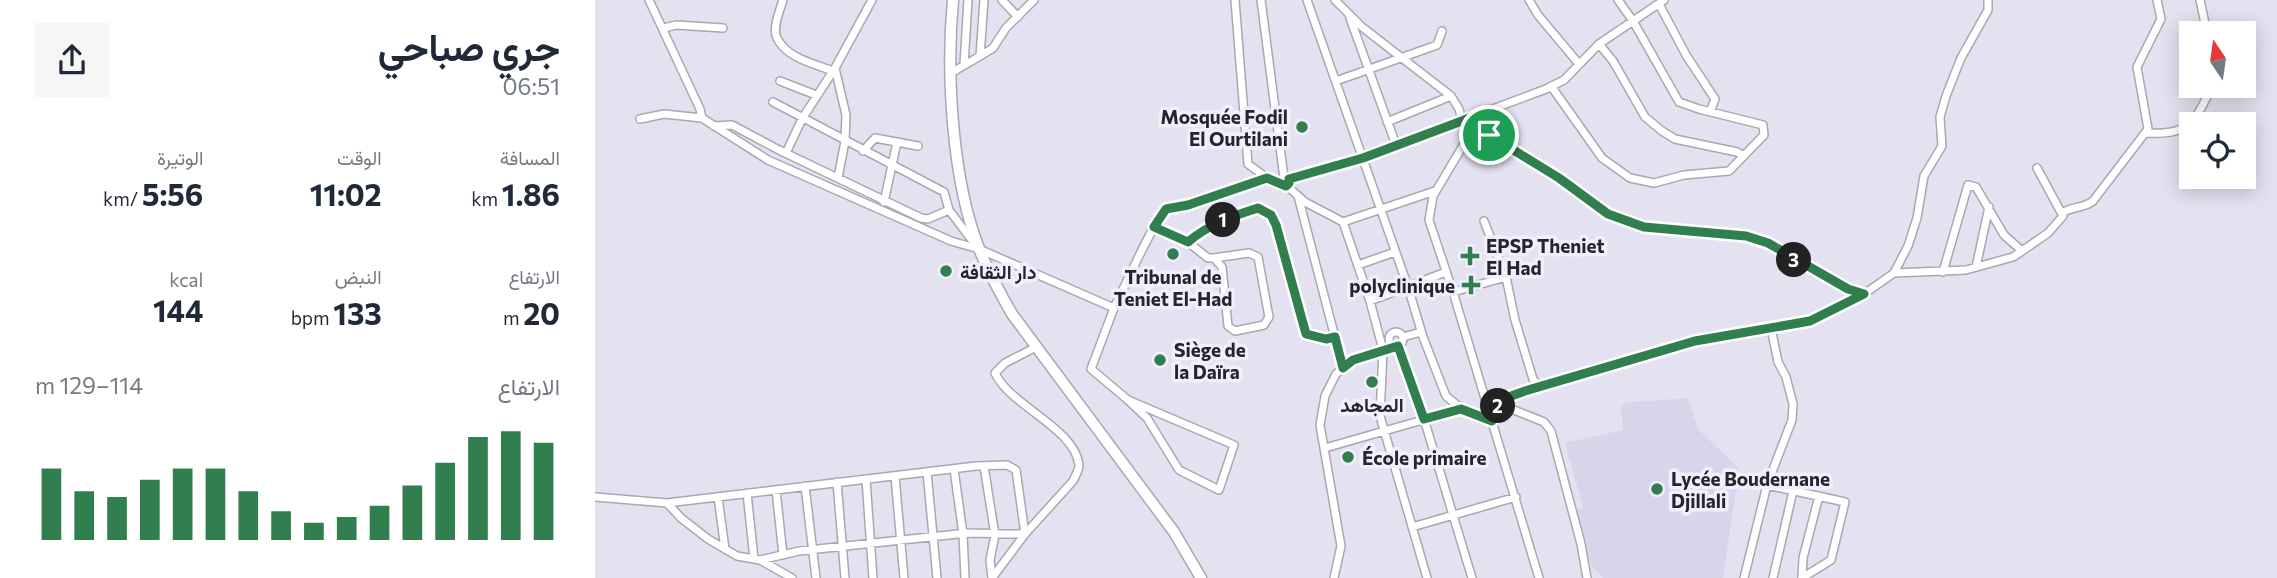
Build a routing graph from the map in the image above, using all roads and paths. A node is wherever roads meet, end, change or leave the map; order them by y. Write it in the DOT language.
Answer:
graph roads {
  1 [pos="649,0"];
  2 [pos="783,0"];
  3 [pos="871,0"];
  4 [pos="953,0"];
  5 [pos="968,0"];
  6 [pos="984,0"];
  7 [pos="1002,0"];
  8 [pos="1034,0"];
  9 [pos="1235,0"];
  10 [pos="1261,0"];
  11 [pos="1318,0"];
  12 [pos="1335,0"];
  13 [pos="1529,0"];
  14 [pos="1618,0"];
  15 [pos="1988,0"];
  16 [pos="2157,0"];
  17 [pos="2200,0"];
  18 [pos="1308,2"];
  19 [pos="1662,2"];
  20 [pos="1349,14"];
  21 [pos="1018,16"];
  22 [pos="1633,21"];
  23 [pos="2204,21"];
  24 [pos="723,28"];
  25 [pos="664,29"];
  26 [pos="1442,31"];
  27 [pos="1599,44"];
  28 [pos="980,56"];
  29 [pos="1402,58"];
  30 [pos="1579,64"];
  31 [pos="964,65"];
  32 [pos="1369,69"];
  33 [pos="834,70"];
  34 [pos="951,73"];
  35 [pos="780,81"];
  36 [pos="1336,81"];
  37 [pos="1551,86"];
  38 [pos="816,95"];
  39 [pos="1451,96"];
  40 [pos="2207,98"];
  41 [pos="773,102"];
  42 [pos="1710,112"];
  43 [pos="1483,113"];
  44 [pos="640,118"];
  45 [pos="702,118"];
  46 [pos="802,119"];
  47 [pos="1462,121"];
  48 [pos="1387,122"];
  49 [pos="713,126"];
  50 [pos="2145,133"];
  51 [pos="845,141"];
  52 [pos="897,142"];
  53 [pos="1396,145"];
  54 [pos="918,146"];
  55 [pos="863,150"];
  56 [pos="786,153"];
  57 [pos="1744,156"];
  58 [pos="1363,158"];
  59 [pos="893,165"];
  60 [pos="2037,168"];
  61 [pos="838,178"];
  62 [pos="1267,178"];
  63 [pos="1286,182"];
  64 [pos="1436,191"];
  65 [pos="1298,196"];
  66 [pos="884,202"];
  67 [pos="1989,207"];
  68 [pos="949,210"];
  69 [pos="1380,210"];
  70 [pos="2062,213"];
  71 [pos="1484,221"];
  72 [pos="1343,222"];
  73 [pos="1154,227"];
  74 [pos="1188,242"];
  75 [pos="979,249"];
  76 [pos="2022,251"];
  77 [pos="1395,252"];
  78 [pos="1214,258"];
  79 [pos="1358,265"];
  80 [pos="1976,267"];
  81 [pos="1446,272"];
  82 [pos="1943,272"];
  83 [pos="1894,273"];
  84 [pos="1506,277"];
  85 [pos="1408,287"];
  86 [pos="1453,292"];
  87 [pos="1864,294"];
  88 [pos="1370,301"];
  89 [pos="1114,308"];
  90 [pos="1771,328"];
  91 [pos="1421,332"];
  92 [pos="1335,337"];
  93 [pos="1403,337"];
  94 [pos="1396,346"];
  95 [pos="1036,347"];
  96 [pos="1383,350"];
  97 [pos="1343,368"];
  98 [pos="1539,387"];
  99 [pos="1128,400"];
  100 [pos="1499,404"];
  101 [pos="1461,409"];
  102 [pos="1424,419"];
  103 [pos="1492,421"];
  104 [pos="1384,431"];
  105 [pos="1325,448"];
  106 [pos="984,466"];
  107 [pos="954,469"];
  108 [pos="927,472"];
  109 [pos="895,476"];
  110 [pos="866,479"];
  111 [pos="837,482"];
  112 [pos="1767,485"];
  113 [pos="805,486"];
  114 [pos="776,490"];
  115 [pos="1793,491"];
  116 [pos="747,493"];
  117 [pos="595,496"];
  118 [pos="1818,496"];
  119 [pos="718,497"];
  120 [pos="1516,498"];
  121 [pos="680,501"];
  122 [pos="667,503"];
  123 [pos="1453,515"];
  124 [pos="681,518"];
  125 [pos="1412,527"];
  126 [pos="963,534"];
  127 [pos="995,534"];
  128 [pos="1025,534"];
  129 [pos="933,537"];
  130 [pos="902,540"];
  131 [pos="870,544"];
  132 [pos="842,546"];
  133 [pos="725,549"];
  134 [pos="814,549"];
  135 [pos="783,555"];
  136 [pos="757,560"];
  137 [pos="792,578"];
  138 [pos="816,578"];
  139 [pos="845,578"];
  140 [pos="873,578"];
  141 [pos="904,578"];
  142 [pos="937,578"];
  143 [pos="965,578"];
  144 [pos="992,578"];
  145 [pos="1201,578"];
  146 [pos="1334,578"];
  147 [pos="1427,578"];
  148 [pos="1472,578"];
  149 [pos="1539,578"];
  150 [pos="1587,578"];
  151 [pos="1744,578"];
  152 [pos="1773,578"];
  153 [pos="1802,578"];
  1 -- 25 [label="street"];
  2 -- 33 [label="street"];
  3 -- 33 [label="street"];
  4 -- 34 [label="main road"];
  5 -- 31 [label="street"];
  6 -- 28 [label="street"];
  7 -- 21 [label="street"];
  8 -- 21 [label="street"];
  9 -- 62 [label="street"];
  10 -- 63 [label="street"];
  11 -- 18 [label="street"];
  12 -- 20 [label="street"];
  13 -- 30 [label="street"];
  14 -- 22 [label="street"];
  15 -- 83 [label="street"];
  16 -- 50 [label="street"];
  17 -- 23 [label="street"];
  18 -- 36 [label="street"];
  19 -- 22 [label="street"];
  19 -- 42 [label="street"];
  20 -- 29 [label="street"];
  20 -- 32 [label="street"];
  21 -- 28 [label="street"];
  22 -- 27 [label="street"];
  22 -- 42 [label="street"];
  24 -- 25 [label="street"];
  25 -- 45 [label="street"];
  26 -- 29 [label="street"];
  27 -- 30 [label="street"];
  27 -- 57 [label="street"];
  28 -- 31 [label="street"];
  29 -- 32 [label="street"];
  29 -- 39 [label="street"];
  30 -- 37 [label="street"];
  31 -- 34 [label="street"];
  32 -- 36 [label="street"];
  32 -- 48 [label="street"];
  33 -- 38 [label="street"];
  33 -- 51 [label="street"];
  34 -- 75 [label="main road"];
  35 -- 38 [label="street"];
  36 -- 58 [label="street"];
  37 -- 43 [label="street"];
  37 -- 57 [label="street"];
  38 -- 46 [label="street"];
  39 -- 47 [label="street"];
  39 -- 48 [label="street"];
  40 -- 50 [label="street"];
  41 -- 46 [label="street"];
  42 -- 57 [label="street"];
  43 -- 47 [label="street"];
  43 -- 87 [label="street"];
  44 -- 45 [label="street"];
  45 -- 49 [label="street"];
  46 -- 51 [label="street"];
  46 -- 56 [label="street"];
  47 -- 53 [label="street"];
  47 -- 64 [label="street"];
  48 -- 53 [label="street"];
  49 -- 56 [label="street"];
  49 -- 75 [label="street"];
  50 -- 70 [label="street"];
  51 -- 55 [label="street"];
  51 -- 61 [label="street"];
  52 -- 54 [label="street"];
  52 -- 55 [label="street"];
  52 -- 59 [label="street"];
  53 -- 58 [label="street"];
  55 -- 59 [label="street"];
  56 -- 61 [label="street"];
  58 -- 63 [label="street"];
  58 -- 69 [label="street"];
  59 -- 66 [label="street"];
  59 -- 68 [label="street"];
  60 -- 70 [label="street"];
  61 -- 66 [label="street"];
  62 -- 63 [label="street"];
  62 -- 73 [label="street"];
  63 -- 65 [label="street"];
  64 -- 69 [label="street"];
  64 -- 81 [label="street"];
  65 -- 72 [label="street"];
  65 -- 92 [label="street"];
  66 -- 68 [label="street"];
  67 -- 76 [label="street"];
  67 -- 80 [label="street"];
  67 -- 82 [label="street"];
  68 -- 75 [label="street"];
  69 -- 72 [label="street"];
  69 -- 77 [label="street"];
  70 -- 76 [label="street"];
  71 -- 84 [label="street"];
  72 -- 79 [label="street"];
  73 -- 74 [label="street"];
  73 -- 89 [label="street"];
  74 -- 78 [label="street"];
  74 -- 92 [label="street"];
  75 -- 89 [label="street"];
  75 -- 95 [label="main road"];
  76 -- 80 [label="street"];
  77 -- 79 [label="street"];
  77 -- 85 [label="street"];
  78 -- 78 [label="street"];
  79 -- 88 [label="street"];
  80 -- 82 [label="street"];
  81 -- 85 [label="street"];
  81 -- 86 [label="street"];
  82 -- 83 [label="street"];
  83 -- 87 [label="street"];
  84 -- 86 [label="street"];
  84 -- 98 [label="street"];
  85 -- 88 [label="street"];
  85 -- 91 [label="street"];
  86 -- 103 [label="street"];
  87 -- 90 [label="street"];
  88 -- 96 [label="street"];
  89 -- 99 [label="street"];
  90 -- 98 [label="street"];
  90 -- 112 [label="street"];
  91 -- 93 [label="street"];
  91 -- 101 [label="street"];
  92 -- 97 [label="street"];
  93 -- 94 [label="street"];
  93 -- 94 [label="street"];
  94 -- 96 [label="street"];
  94 -- 102 [label="street"];
  95 -- 128 [label="street"];
  95 -- 145 [label="main road"];
  96 -- 97 [label="street"];
  96 -- 104 [label="street"];
  97 -- 105 [label="street"];
  98 -- 100 [label="street"];
  99 -- 99 [label="street"];
  100 -- 103 [label="street"];
  100 -- 150 [label="street"];
  101 -- 102 [label="street"];
  101 -- 103 [label="street"];
  102 -- 104 [label="street"];
  102 -- 123 [label="street"];
  103 -- 120 [label="street"];
  104 -- 105 [label="street"];
  104 -- 125 [label="street"];
  105 -- 146 [label="street"];
  106 -- 107 [label="street"];
  106 -- 127 [label="street"];
  106 -- 128 [label="street"];
  107 -- 108 [label="street"];
  107 -- 126 [label="street"];
  108 -- 109 [label="street"];
  108 -- 129 [label="street"];
  109 -- 110 [label="street"];
  109 -- 130 [label="street"];
  110 -- 111 [label="street"];
  110 -- 131 [label="street"];
  111 -- 113 [label="street"];
  111 -- 132 [label="street"];
  112 -- 115 [label="street"];
  112 -- 151 [label="street"];
  113 -- 114 [label="street"];
  113 -- 134 [label="street"];
  114 -- 116 [label="street"];
  114 -- 135 [label="street"];
  115 -- 118 [label="street"];
  115 -- 152 [label="street"];
  116 -- 119 [label="street"];
  116 -- 136 [label="street"];
  117 -- 122 [label="street"];
  118 -- 153 [label="street"];
  118 -- 153 [label="street"];
  119 -- 121 [label="street"];
  119 -- 133 [label="street"];
  120 -- 123 [label="street"];
  120 -- 149 [label="street"];
  121 -- 122 [label="street"];
  121 -- 124 [label="street"];
  122 -- 124 [label="street"];
  123 -- 125 [label="street"];
  123 -- 148 [label="street"];
  124 -- 133 [label="street"];
  125 -- 147 [label="street"];
  126 -- 127 [label="street"];
  126 -- 129 [label="street"];
  126 -- 143 [label="street"];
  127 -- 128 [label="street"];
  127 -- 144 [label="street"];
  128 -- 144 [label="street"];
  129 -- 130 [label="street"];
  129 -- 142 [label="street"];
  130 -- 131 [label="street"];
  130 -- 141 [label="street"];
  131 -- 132 [label="street"];
  131 -- 140 [label="street"];
  132 -- 134 [label="street"];
  132 -- 139 [label="street"];
  133 -- 136 [label="street"];
  134 -- 135 [label="street"];
  134 -- 138 [label="street"];
  135 -- 136 [label="street"];
  136 -- 137 [label="street"];
}
